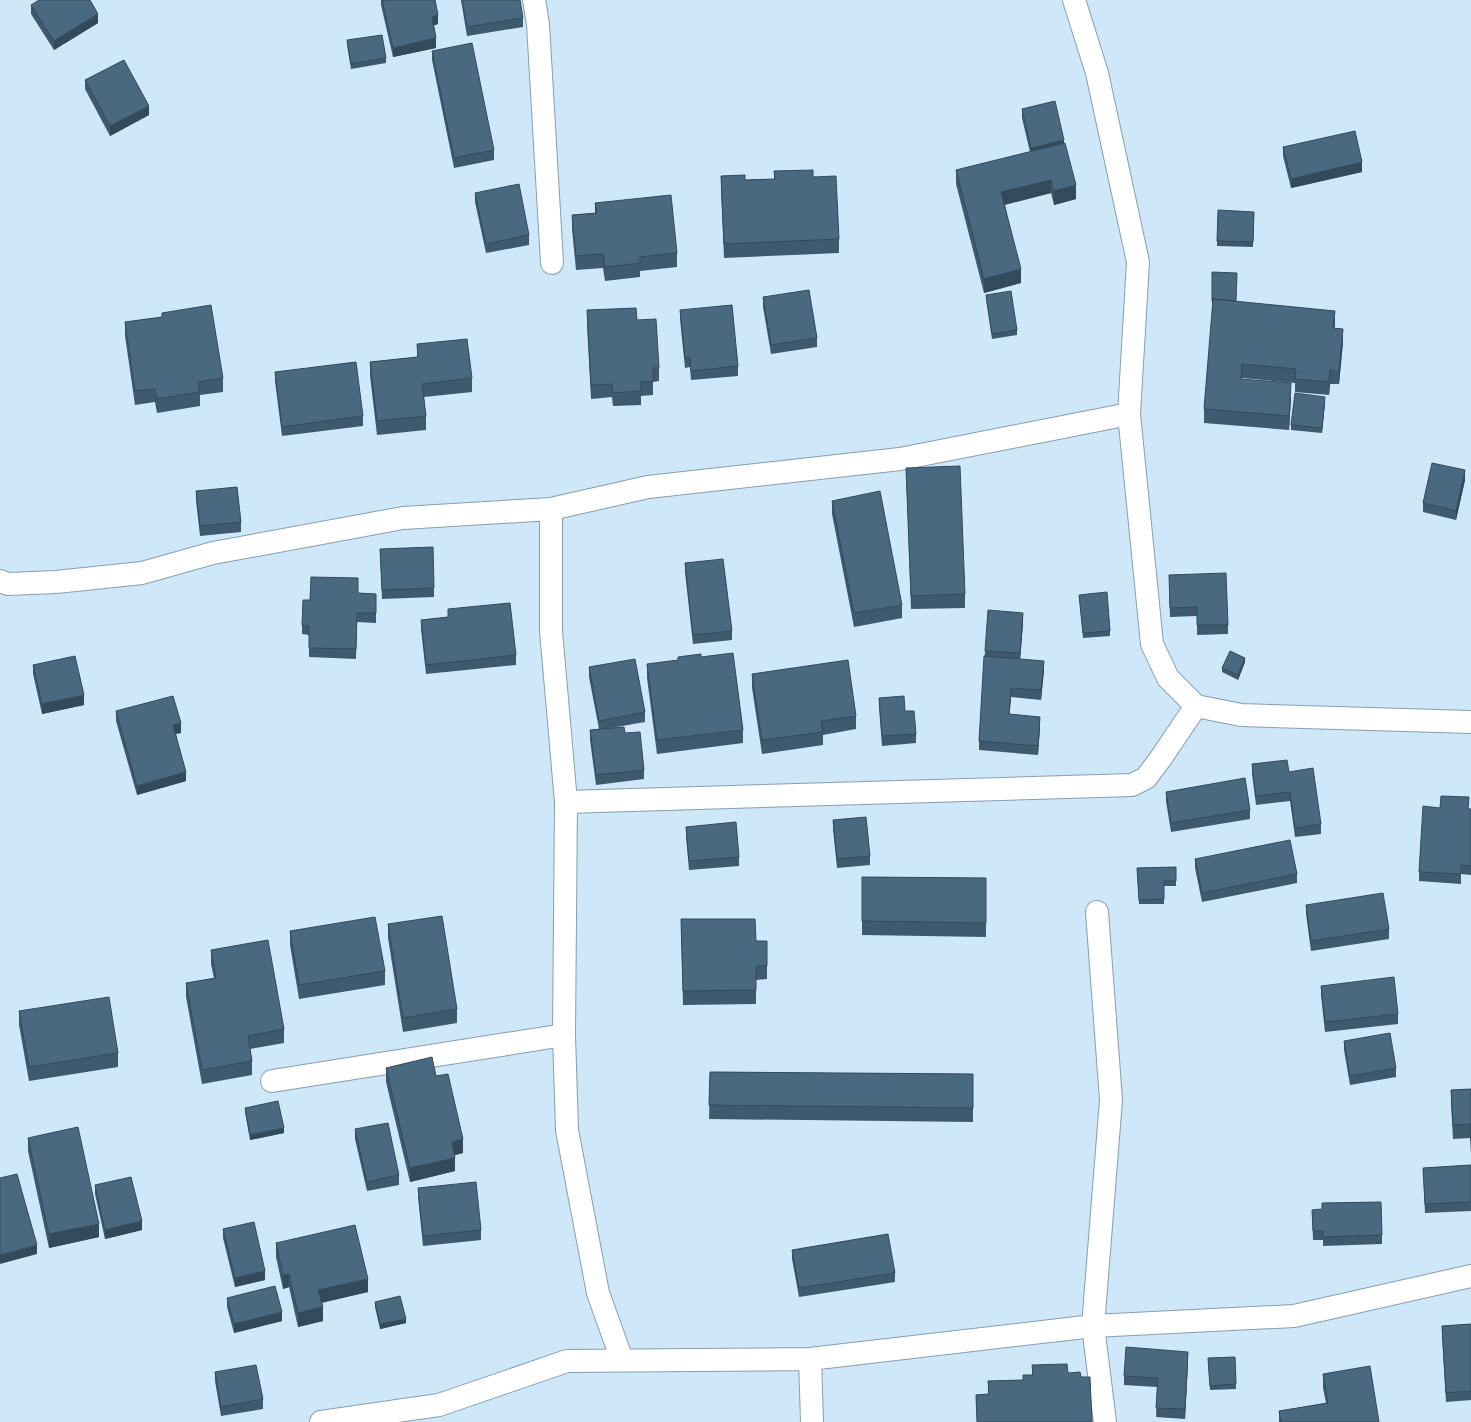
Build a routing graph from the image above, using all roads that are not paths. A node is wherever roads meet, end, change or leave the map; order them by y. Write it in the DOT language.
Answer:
graph roads {
  1 [pos="534,0"];
  2 [pos="1074,0"];
  3 [pos="552,263"];
  4 [pos="1129,414"];
  5 [pos="551,509"];
  6 [pos="0,581"];
  7 [pos="1196,706"];
  8 [pos="1471,722"];
  9 [pos="566,802"];
  10 [pos="1097,912"];
  11 [pos="564,1035"];
  12 [pos="272,1081"];
  13 [pos="1471,1276"];
  14 [pos="1093,1326"];
  15 [pos="810,1359"];
  16 [pos="622,1360"];
  17 [pos="439,1414"];
  18 [pos="321,1422"];
  19 [pos="812,1422"];
  20 [pos="1105,1422"];
  1 -- 3 [label="street"];
  2 -- 4 [label="street"];
  4 -- 5 [label="street"];
  4 -- 7 [label="street"];
  5 -- 6 [label="street"];
  5 -- 9 [label="street"];
  7 -- 8 [label="street"];
  7 -- 9 [label="street"];
  9 -- 11 [label="street"];
  10 -- 14 [label="street"];
  11 -- 12 [label="street"];
  11 -- 16 [label="street"];
  13 -- 14 [label="street"];
  14 -- 15 [label="street"];
  14 -- 20 [label="street"];
  15 -- 16 [label="street"];
  15 -- 19 [label="street"];
  16 -- 17 [label="street"];
  17 -- 18 [label="street"];
}
